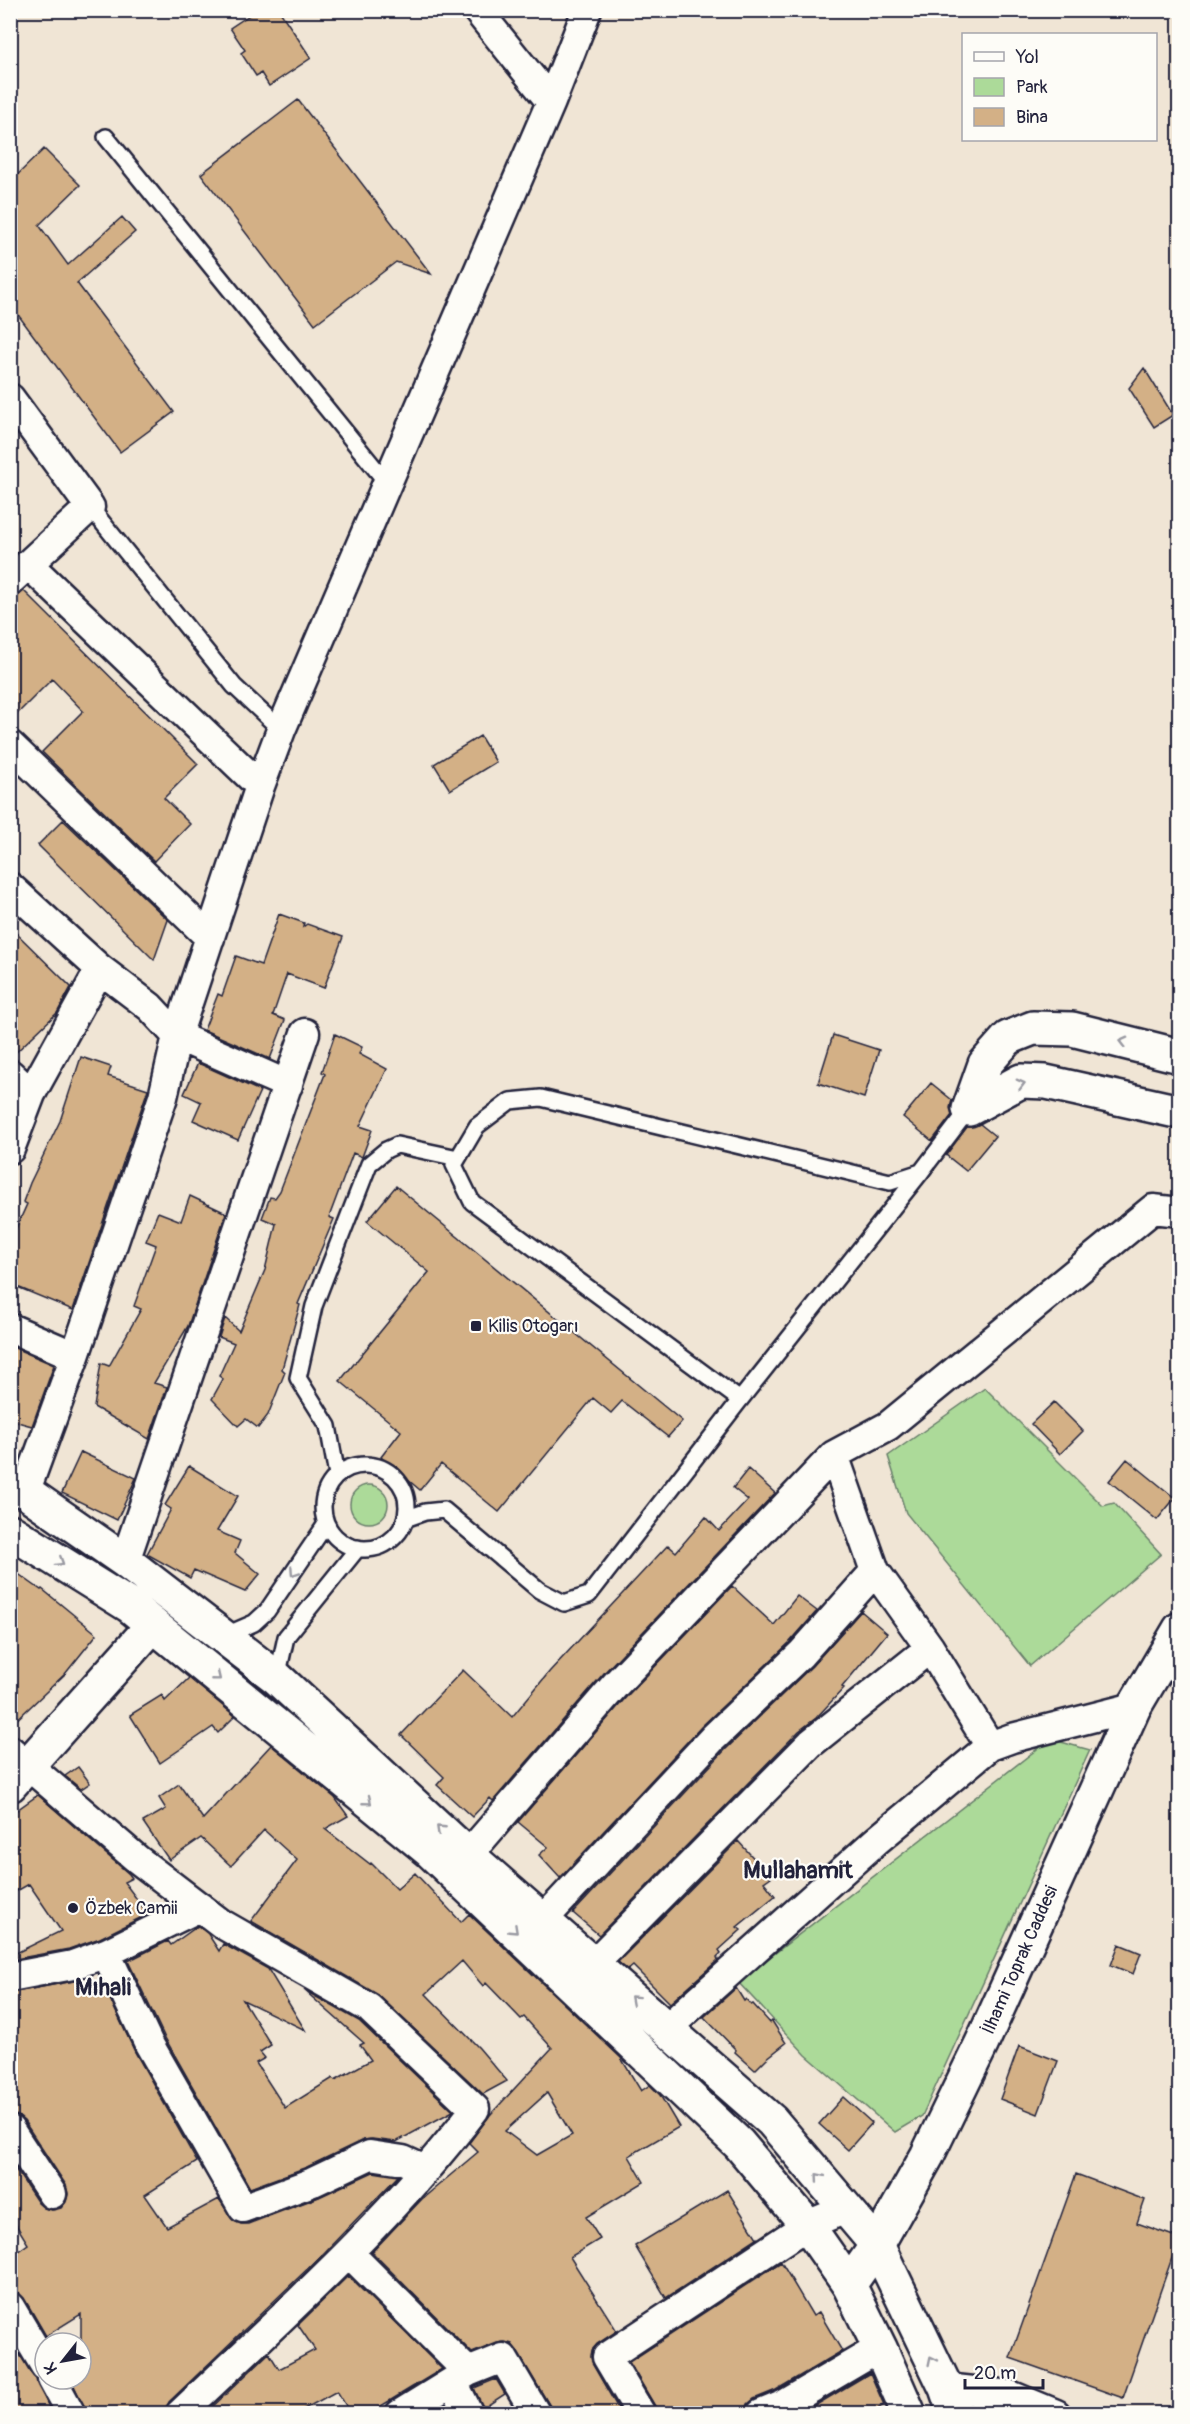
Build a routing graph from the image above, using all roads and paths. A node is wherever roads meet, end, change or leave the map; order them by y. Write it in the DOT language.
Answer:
graph roads {
  1 [pos="477,10"];
  2 [pos="586,10"];
  3 [pos="551,102"];
  4 [pos="106,137"];
  5 [pos="10,398"];
  6 [pos="387,483"];
  7 [pos="90,507"];
  8 [pos="19,573"];
  9 [pos="281,730"];
  10 [pos="10,745"];
  11 [pos="260,786"];
  12 [pos="10,887"];
  13 [pos="210,938"];
  14 [pos="100,969"];
  15 [pos="305,1033"];
  16 [pos="177,1036"];
  17 [pos="1179,1056"];
  18 [pos="10,1074"];
  19 [pos="288,1085"];
  20 [pos="31,1094"];
  21 [pos="969,1109"];
  22 [pos="1179,1112"];
  23 [pos="10,1149"];
  24 [pos="458,1158"];
  25 [pos="921,1172"];
  26 [pos="1179,1212"];
  27 [pos="10,1328"];
  28 [pos="75,1356"];
  29 [pos="740,1400"];
  30 [pos="834,1455"];
  31 [pos="337,1475"];
  32 [pos="18,1485"];
  33 [pos="405,1519"];
  34 [pos="326,1524"];
  35 [pos="10,1531"];
  36 [pos="358,1548"];
  37 [pos="125,1562"];
  38 [pos="875,1571"];
  39 [pos="153,1625"];
  40 [pos="1179,1629"];
  41 [pos="223,1637"];
  42 [pos="930,1648"];
  43 [pos="277,1678"];
  44 [pos="1134,1707"];
  45 [pos="990,1746"];
  46 [pos="16,1768"];
  47 [pos="468,1855"];
  48 [pos="200,1906"];
  49 [pos="543,1920"];
  50 [pos="106,1953"];
  51 [pos="594,1963"];
  52 [pos="10,1977"];
  53 [pos="667,2028"];
  54 [pos="10,2130"];
  55 [pos="425,2170"];
  56 [pos="52,2193"];
  57 [pos="846,2209"];
  58 [pos="807,2226"];
  59 [pos="877,2245"];
  60 [pos="349,2253"];
  61 [pos="849,2285"];
  62 [pos="10,2307"];
  63 [pos="33,2346"];
  64 [pos="880,2348"];
  65 [pos="460,2377"];
  66 [pos="59,2391"];
  67 [pos="950,2401"];
  68 [pos="71,2414"];
  69 [pos="180,2414"];
  70 [pos="400,2414"];
  71 [pos="469,2414"];
  72 [pos="536,2414"];
  73 [pos="641,2414"];
  74 [pos="761,2414"];
  75 [pos="909,2414"];
  76 [pos="1056,2414"];
  1 -- 3 [label="street"];
  2 -- 3 [label="street"];
  3 -- 6 [label="street"];
  4 -- 6 [label="lane"];
  5 -- 7 [label="street"];
  6 -- 9 [label="street"];
  7 -- 8 [label="street"];
  7 -- 9 [label="lane"];
  8 -- 11 [label="street"];
  9 -- 11 [label="street"];
  10 -- 13 [label="street"];
  11 -- 13 [label="street"];
  12 -- 14 [label="street"];
  13 -- 16 [label="street"];
  14 -- 16 [label="street"];
  14 -- 20 [label="street"];
  15 -- 19 [label="street"];
  16 -- 19 [label="street"];
  16 -- 28 [label="street"];
  17 -- 21 [label="main road, one-way"];
  18 -- 20 [label="street"];
  19 -- 37 [label="street"];
  20 -- 23 [label="street"];
  21 -- 22 [label="main road, one-way"];
  21 -- 25 [label="lane"];
  24 -- 25 [label="lane"];
  24 -- 29 [label="lane"];
  24 -- 31 [label="lane"];
  25 -- 29 [label="lane"];
  26 -- 30 [label="street"];
  27 -- 28 [label="street"];
  28 -- 32 [label="street"];
  29 -- 33 [label="lane"];
  30 -- 38 [label="street"];
  30 -- 47 [label="street"];
  31 -- 33 [label="lane"];
  31 -- 34 [label="lane"];
  32 -- 37 [label="main road"];
  33 -- 36 [label="lane"];
  34 -- 36 [label="lane"];
  34 -- 41 [label="lane, one-way"];
  35 -- 39 [label="main road, one-way"];
  36 -- 43 [label="lane"];
  37 -- 41 [label="main road"];
  38 -- 42 [label="street"];
  38 -- 49 [label="street"];
  39 -- 46 [label="main road"];
  39 -- 58 [label="main road, one-way"];
  40 -- 44 [label="main road, İlhami Toprak Caddesi"];
  41 -- 43 [label="main road"];
  42 -- 45 [label="street"];
  42 -- 51 [label="street"];
  47 -- 43 [label="main road, one-way"];
  44 -- 45 [label="street"];
  44 -- 59 [label="main road, İlhami Toprak Caddesi"];
  45 -- 53 [label="street"];
  46 -- 48 [label="street"];
  47 -- 49 [label="main road"];
  48 -- 50 [label="street"];
  48 -- 55 [label="street"];
  49 -- 51 [label="main road"];
  50 -- 52 [label="street"];
  50 -- 55 [label="street"];
  53 -- 51 [label="main road, one-way"];
  57 -- 53 [label="main road, one-way"];
  54 -- 56 [label="street"];
  55 -- 60 [label="street"];
  57 -- 58 [label="street"];
  57 -- 59 [label="main road"];
  58 -- 61 [label="main road"];
  58 -- 73 [label="street"];
  59 -- 61 [label="main road, İlhami Toprak Caddesi"];
  67 -- 59 [label="main road, one-way"];
  60 -- 65 [label="street"];
  60 -- 69 [label="street"];
  61 -- 64 [label="main road"];
  62 -- 63 [label="street"];
  64 -- 74 [label="street"];
  64 -- 75 [label="main road"];
  65 -- 70 [label="street"];
  65 -- 71 [label="street"];
  65 -- 72 [label="street"];
  66 -- 68 [label="street"];
  67 -- 76 [label="street"];
}
